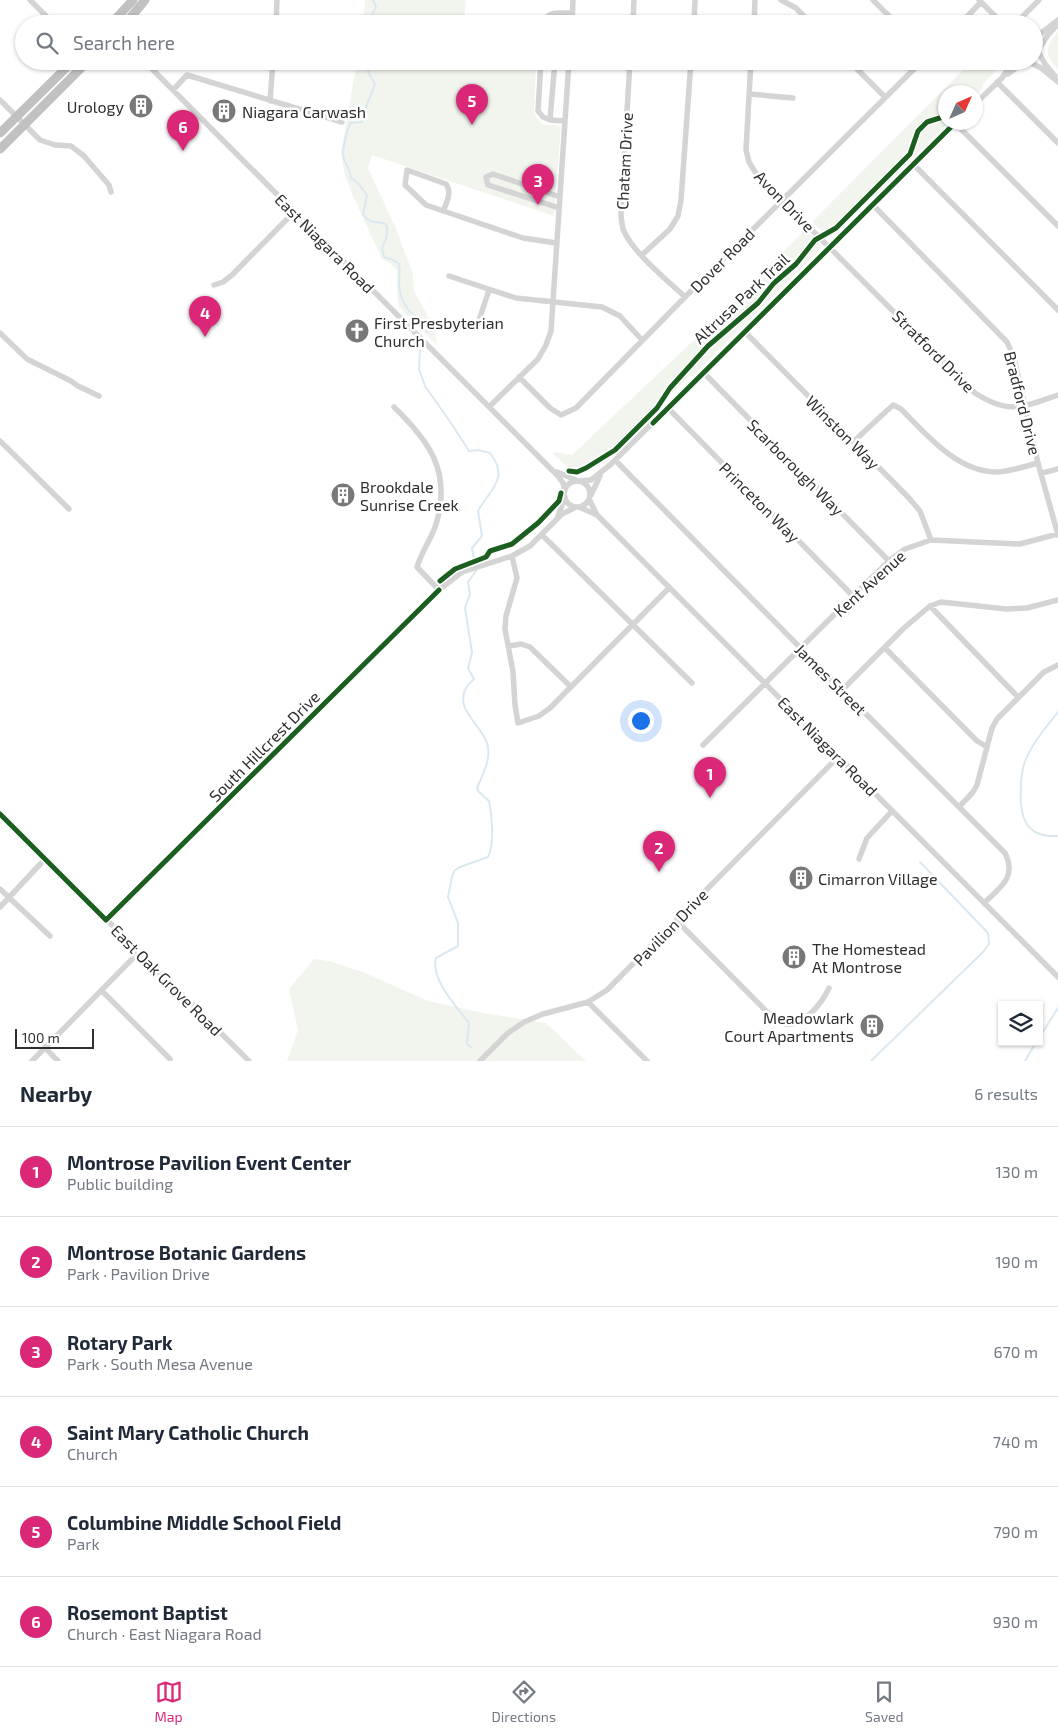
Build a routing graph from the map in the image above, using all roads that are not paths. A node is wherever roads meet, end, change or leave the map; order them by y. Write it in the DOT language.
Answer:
graph roads {
  1 [pos="30,0"];
  2 [pos="133,0"];
  3 [pos="145,0"];
  4 [pos="277,0"];
  5 [pos="573,0"];
  6 [pos="634,0"];
  7 [pos="695,0"];
  8 [pos="755,0"];
  9 [pos="781,0"];
  10 [pos="873,0"];
  11 [pos="1039,0"];
  12 [pos="980,1"];
  13 [pos="558,13"];
  14 [pos="572,13"];
  15 [pos="45,15"];
  16 [pos="119,15"];
  17 [pos="132,15"];
  18 [pos="276,15"];
  19 [pos="551,15"];
  20 [pos="633,15"];
  21 [pos="694,15"];
  22 [pos="754,15"];
  23 [pos="803,15"];
  24 [pos="888,15"];
  25 [pos="968,15"];
  26 [pos="994,15"];
  27 [pos="1024,15"];
  28 [pos="1058,20"];
  29 [pos="1058,24"];
  30 [pos="1043,32"];
  31 [pos="1043,44"];
  32 [pos="1043,60"];
  33 [pos="64,70"];
  34 [pos="79,70"];
  35 [pos="153,70"];
  36 [pos="272,70"];
  37 [pos="540,70"];
  38 [pos="554,70"];
  39 [pos="568,70"];
  40 [pos="629,70"];
  41 [pos="690,70"];
  42 [pos="750,70"];
  43 [pos="858,70"];
  44 [pos="913,70"];
  45 [pos="1007,70"];
  46 [pos="1013,70"];
  47 [pos="1043,70"];
  48 [pos="1000,80"];
  49 [pos="1058,81"];
  50 [pos="173,90"];
  51 [pos="749,94"];
  52 [pos="885,97"];
  53 [pos="983,97"];
  54 [pos="793,98"];
  55 [pos="0,100"];
  56 [pos="270,101"];
  57 [pos="17,117"];
  58 [pos="550,120"];
  59 [pos="565,121"];
  60 [pos="342,122"];
  61 [pos="24,124"];
  62 [pos="948,130"];
  63 [pos="962,130"];
  64 [pos="0,133"];
  65 [pos="1058,143"];
  66 [pos="0,148"];
  67 [pos="914,164"];
  68 [pos="111,192"];
  69 [pos="560,197"];
  70 [pos="783,199"];
  71 [pos="873,205"];
  72 [pos="559,208"];
  73 [pos="443,211"];
  74 [pos="294,212"];
  75 [pos="1058,226"];
  76 [pos="556,243"];
  77 [pos="830,248"];
  78 [pos="642,255"];
  79 [pos="449,276"];
  80 [pos="214,285"];
  81 [pos="489,290"];
  82 [pos="685,297"];
  83 [pos="553,302"];
  84 [pos="1058,310"];
  85 [pos="478,323"];
  86 [pos="745,332"];
  87 [pos="0,333"];
  88 [pos="642,340"];
  89 [pos="704,373"];
  90 [pos="519,377"];
  91 [pos="1058,395"];
  92 [pos="99,396"];
  93 [pos="394,406"];
  94 [pos="1026,406"];
  95 [pos="489,407"];
  96 [pos="668,408"];
  97 [pos="0,441"];
  98 [pos="853,442"];
  99 [pos="615,460"];
  100 [pos="1038,462"];
  101 [pos="610,465"];
  102 [pos="549,467"];
  103 [pos="1058,469"];
  104 [pos="1042,473"];
  105 [pos="579,481"];
  106 [pos="565,490"];
  107 [pos="565,497"];
  108 [pos="590,498"];
  109 [pos="577,507"];
  110 [pos="69,509"];
  111 [pos="597,515"];
  112 [pos="557,518"];
  113 [pos="542,535"];
  114 [pos="1058,535"];
  115 [pos="931,540"];
  116 [pos="512,556"];
  117 [pos="889,561"];
  118 [pos="670,588"];
  119 [pos="439,590"];
  120 [pos="853,596"];
  121 [pos="1058,600"];
  122 [pos="930,606"];
  123 [pos="633,624"];
  124 [pos="509,646"];
  125 [pos="800,648"];
  126 [pos="884,648"];
  127 [pos="1058,665"];
  128 [pos="692,683"];
  129 [pos="765,684"];
  130 [pos="570,686"];
  131 [pos="842,690"];
  132 [pos="1018,697"];
  133 [pos="703,745"];
  134 [pos="987,747"];
  135 [pos="838,757"];
  136 [pos="959,807"];
  137 [pos="892,811"];
  138 [pos="0,814"];
  139 [pos="45,859"];
  140 [pos="860,859"];
  141 [pos="0,889"];
  142 [pos="8,897"];
  143 [pos="984,903"];
  144 [pos="0,906"];
  145 [pos="106,920"];
  146 [pos="676,920"];
  147 [pos="50,936"];
  148 [pos="138,953"];
  149 [pos="1058,977"];
  150 [pos="829,988"];
  151 [pos="102,991"];
  152 [pos="588,1002"];
  153 [pos="45,1048"];
  154 [pos="170,1059"];
  155 [pos="32,1061"];
  156 [pos="58,1061"];
  157 [pos="249,1061"];
  158 [pos="480,1061"];
  159 [pos="647,1061"];
  1 -- 15 [label="street"];
  2 -- 16 [label="highway"];
  3 -- 17 [label="highway"];
  4 -- 18 [label="street"];
  5 -- 14 [label="street"];
  6 -- 20 [label="street"];
  7 -- 21 [label="street"];
  8 -- 22 [label="street"];
  9 -- 23 [label="street"];
  10 -- 24 [label="street"];
  11 -- 27 [label="street"];
  12 -- 25 [label="street"];
  12 -- 26 [label="street"];
  13 -- 14 [label="street"];
  13 -- 19 [label="street"];
  28 -- 30 [label="street"];
  29 -- 31 [label="street"];
  32 -- 49 [label="street"];
  33 -- 57 [label="highway"];
  34 -- 61 [label="highway"];
  35 -- 50 [label="street, East Niagara Road"];
  36 -- 56 [label="street"];
  37 -- 58 [label="street"];
  38 -- 58 [label="street"];
  39 -- 59 [label="street"];
  40 -- 78 [label="street, Chatam Drive"];
  41 -- 78 [label="street"];
  42 -- 51 [label="street, Avon Drive"];
  43 -- 52 [label="street"];
  44 -- 52 [label="street, Dover Road"];
  45 -- 48 [label="street"];
  46 -- 48 [label="street"];
  47 -- 49 [label="street"];
  48 -- 53 [label="street"];
  48 -- 65 [label="street"];
  50 -- 56 [label="street"];
  50 -- 74 [label="street, East Niagara Road"];
  51 -- 54 [label="street"];
  51 -- 70 [label="street, Avon Drive"];
  52 -- 70 [label="street, Dover Road"];
  55 -- 57 [label="street"];
  56 -- 60 [label="street"];
  57 -- 61 [label="street"];
  57 -- 64 [label="highway"];
  58 -- 59 [label="street"];
  59 -- 69 [label="street"];
  61 -- 66 [label="highway"];
  61 -- 68 [label="street"];
  62 -- 67 [label="street"];
  63 -- 75 [label="street"];
  67 -- 71 [label="street"];
  67 -- 84 [label="street"];
  69 -- 72 [label="street"];
  69 -- 72 [label="street"];
  70 -- 77 [label="street, Avon Drive"];
  70 -- 82 [label="street, Dover Road"];
  71 -- 77 [label="street"];
  71 -- 94 [label="street, Bradford Drive"];
  72 -- 76 [label="street"];
  73 -- 73 [label="street"];
  73 -- 76 [label="street"];
  74 -- 80 [label="street"];
  74 -- 95 [label="street, East Niagara Road"];
  76 -- 83 [label="street"];
  77 -- 86 [label="street"];
  77 -- 94 [label="street, Stratford Drive"];
  78 -- 82 [label="street, Chatam Drive"];
  79 -- 81 [label="street"];
  81 -- 83 [label="street"];
  81 -- 85 [label="street"];
  82 -- 88 [label="street, Dover Road"];
  83 -- 88 [label="street"];
  83 -- 90 [label="street"];
  86 -- 89 [label="street"];
  86 -- 98 [label="street, Winston Way"];
  87 -- 92 [label="street"];
  88 -- 90 [label="street, Dover Road"];
  89 -- 96 [label="street"];
  89 -- 117 [label="street, Scarborough Way"];
  90 -- 95 [label="street"];
  91 -- 94 [label="street, Stratford Drive"];
  93 -- 119 [label="street"];
  94 -- 100 [label="street, Bradford Drive"];
  95 -- 102 [label="street, East Niagara Road"];
  96 -- 99 [label="street"];
  96 -- 120 [label="street, Princeton Way"];
  97 -- 110 [label="street"];
  98 -- 100 [label="street"];
  98 -- 115 [label="street, Winston Way"];
  99 -- 101 [label="street"];
  99 -- 125 [label="street, James Street"];
  100 -- 104 [label="street, Bradford Drive"];
  101 -- 105 [label="street"];
  101 -- 108 [label="street"];
  102 -- 105 [label="street, East Niagara Road"];
  102 -- 106 [label="street, East Niagara Road"];
  103 -- 104 [label="street"];
  104 -- 114 [label="street, Bradford Drive"];
  105 -- 106 [label="street"];
  105 -- 108 [label="street"];
  106 -- 107 [label="street"];
  107 -- 109 [label="street"];
  107 -- 112 [label="street, South Hillcrest Drive"];
  108 -- 109 [label="street"];
  108 -- 111 [label="street, East Niagara Road"];
  109 -- 111 [label="street, East Niagara Road"];
  109 -- 112 [label="street, South Hillcrest Drive"];
  111 -- 118 [label="street, East Niagara Road"];
  112 -- 113 [label="street, South Hillcrest Drive"];
  113 -- 116 [label="street, South Hillcrest Drive"];
  113 -- 123 [label="street"];
  114 -- 115 [label="street, Kent Avenue"];
  115 -- 117 [label="street, Kent Avenue"];
  116 -- 119 [label="street, South Hillcrest Drive"];
  116 -- 124 [label="street"];
  117 -- 120 [label="street, Kent Avenue"];
  118 -- 123 [label="street"];
  118 -- 129 [label="street, East Niagara Road"];
  119 -- 145 [label="street, South Hillcrest Drive"];
  120 -- 125 [label="street, Kent Avenue"];
  121 -- 122 [label="street"];
  122 -- 126 [label="street"];
  122 -- 132 [label="street"];
  123 -- 128 [label="street"];
  123 -- 130 [label="street"];
  124 -- 130 [label="street"];
  124 -- 130 [label="street"];
  125 -- 129 [label="street, Kent Avenue"];
  125 -- 131 [label="street, James Street"];
  126 -- 131 [label="street"];
  126 -- 134 [label="street"];
  127 -- 132 [label="street"];
  129 -- 133 [label="street, Kent Avenue"];
  129 -- 135 [label="street, East Niagara Road"];
  131 -- 136 [label="street, James Street"];
  132 -- 134 [label="street"];
  134 -- 136 [label="street"];
  135 -- 137 [label="street, East Niagara Road"];
  135 -- 146 [label="street, Pavilion Drive"];
  136 -- 143 [label="street, James Street"];
  137 -- 140 [label="street"];
  137 -- 143 [label="street, East Niagara Road"];
  138 -- 139 [label="street, East Oak Grove Road"];
  139 -- 142 [label="street"];
  139 -- 145 [label="street, East Oak Grove Road"];
  141 -- 142 [label="street"];
  142 -- 144 [label="street"];
  142 -- 147 [label="street"];
  143 -- 149 [label="street, East Niagara Road"];
  145 -- 148 [label="street, East Oak Grove Road"];
  146 -- 150 [label="street"];
  146 -- 152 [label="street, Pavilion Drive"];
  148 -- 151 [label="street"];
  148 -- 157 [label="street, East Oak Grove Road"];
  151 -- 153 [label="street"];
  151 -- 154 [label="street"];
  152 -- 158 [label="street, Pavilion Drive"];
  152 -- 159 [label="street"];
  153 -- 155 [label="street"];
  153 -- 156 [label="street"];
}
